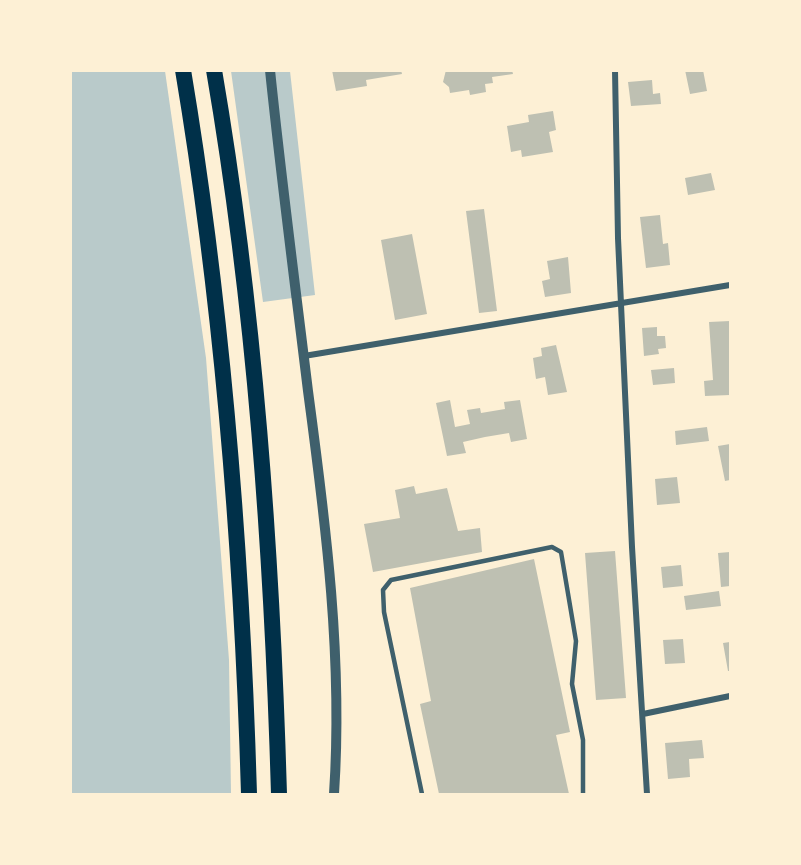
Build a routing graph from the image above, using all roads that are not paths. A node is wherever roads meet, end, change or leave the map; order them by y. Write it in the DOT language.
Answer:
graph roads {
  1 [pos="183,70"];
  2 [pos="214,70"];
  3 [pos="270,70"];
  4 [pos="615,70"];
  5 [pos="730,285"];
  6 [pos="621,305"];
  7 [pos="304,356"];
  8 [pos="730,696"];
  9 [pos="643,714"];
  10 [pos="249,795"];
  11 [pos="279,795"];
  12 [pos="334,795"];
  13 [pos="422,795"];
  14 [pos="583,795"];
  15 [pos="648,795"];
  1 -- 10 [label="highway"];
  2 -- 11 [label="highway"];
  3 -- 7 [label="street"];
  4 -- 6 [label="street"];
  5 -- 6 [label="street"];
  6 -- 7 [label="street"];
  6 -- 9 [label="street"];
  7 -- 12 [label="street"];
  8 -- 9 [label="street"];
  9 -- 15 [label="street"];
  13 -- 14 [label="lane"];
}
